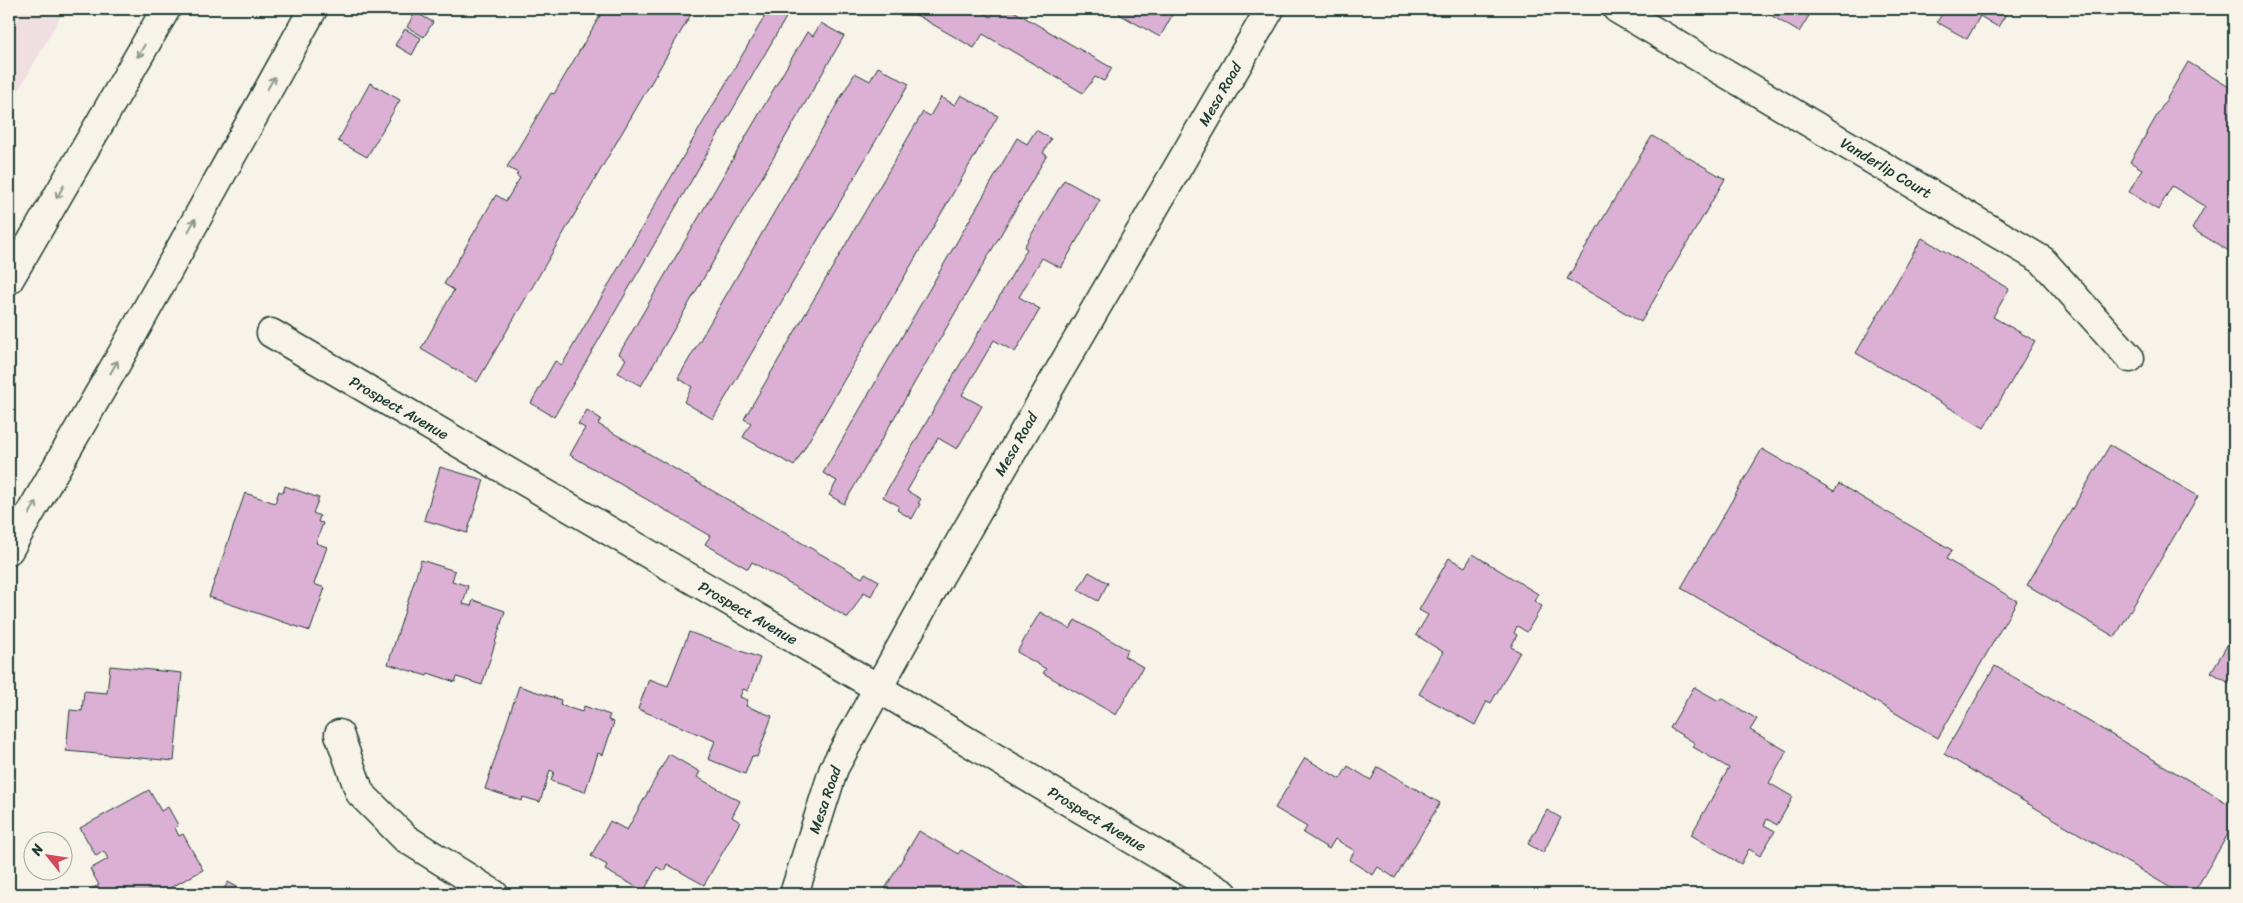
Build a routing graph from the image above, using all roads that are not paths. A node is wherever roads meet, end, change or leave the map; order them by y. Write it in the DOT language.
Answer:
graph roads {
  1 [pos="166,9"];
  2 [pos="313,9"];
  3 [pos="1270,9"];
  4 [pos="1618,9"];
  5 [pos="9,280"];
  6 [pos="271,334"];
  7 [pos="2130,358"];
  8 [pos="9,550"];
  9 [pos="878,688"];
  10 [pos="339,734"];
  11 [pos="494,894"];
  12 [pos="794,894"];
  13 [pos="1224,894"];
  1 -- 5 [label="main road, one-way"];
  8 -- 2 [label="main road, one-way"];
  3 -- 9 [label="main road, Mesa Road"];
  4 -- 7 [label="main road, Vanderlip Court"];
  6 -- 9 [label="main road, Prospect Avenue"];
  9 -- 12 [label="main road, Mesa Road"];
  9 -- 13 [label="main road, Prospect Avenue"];
  10 -- 11 [label="main road"];
}
